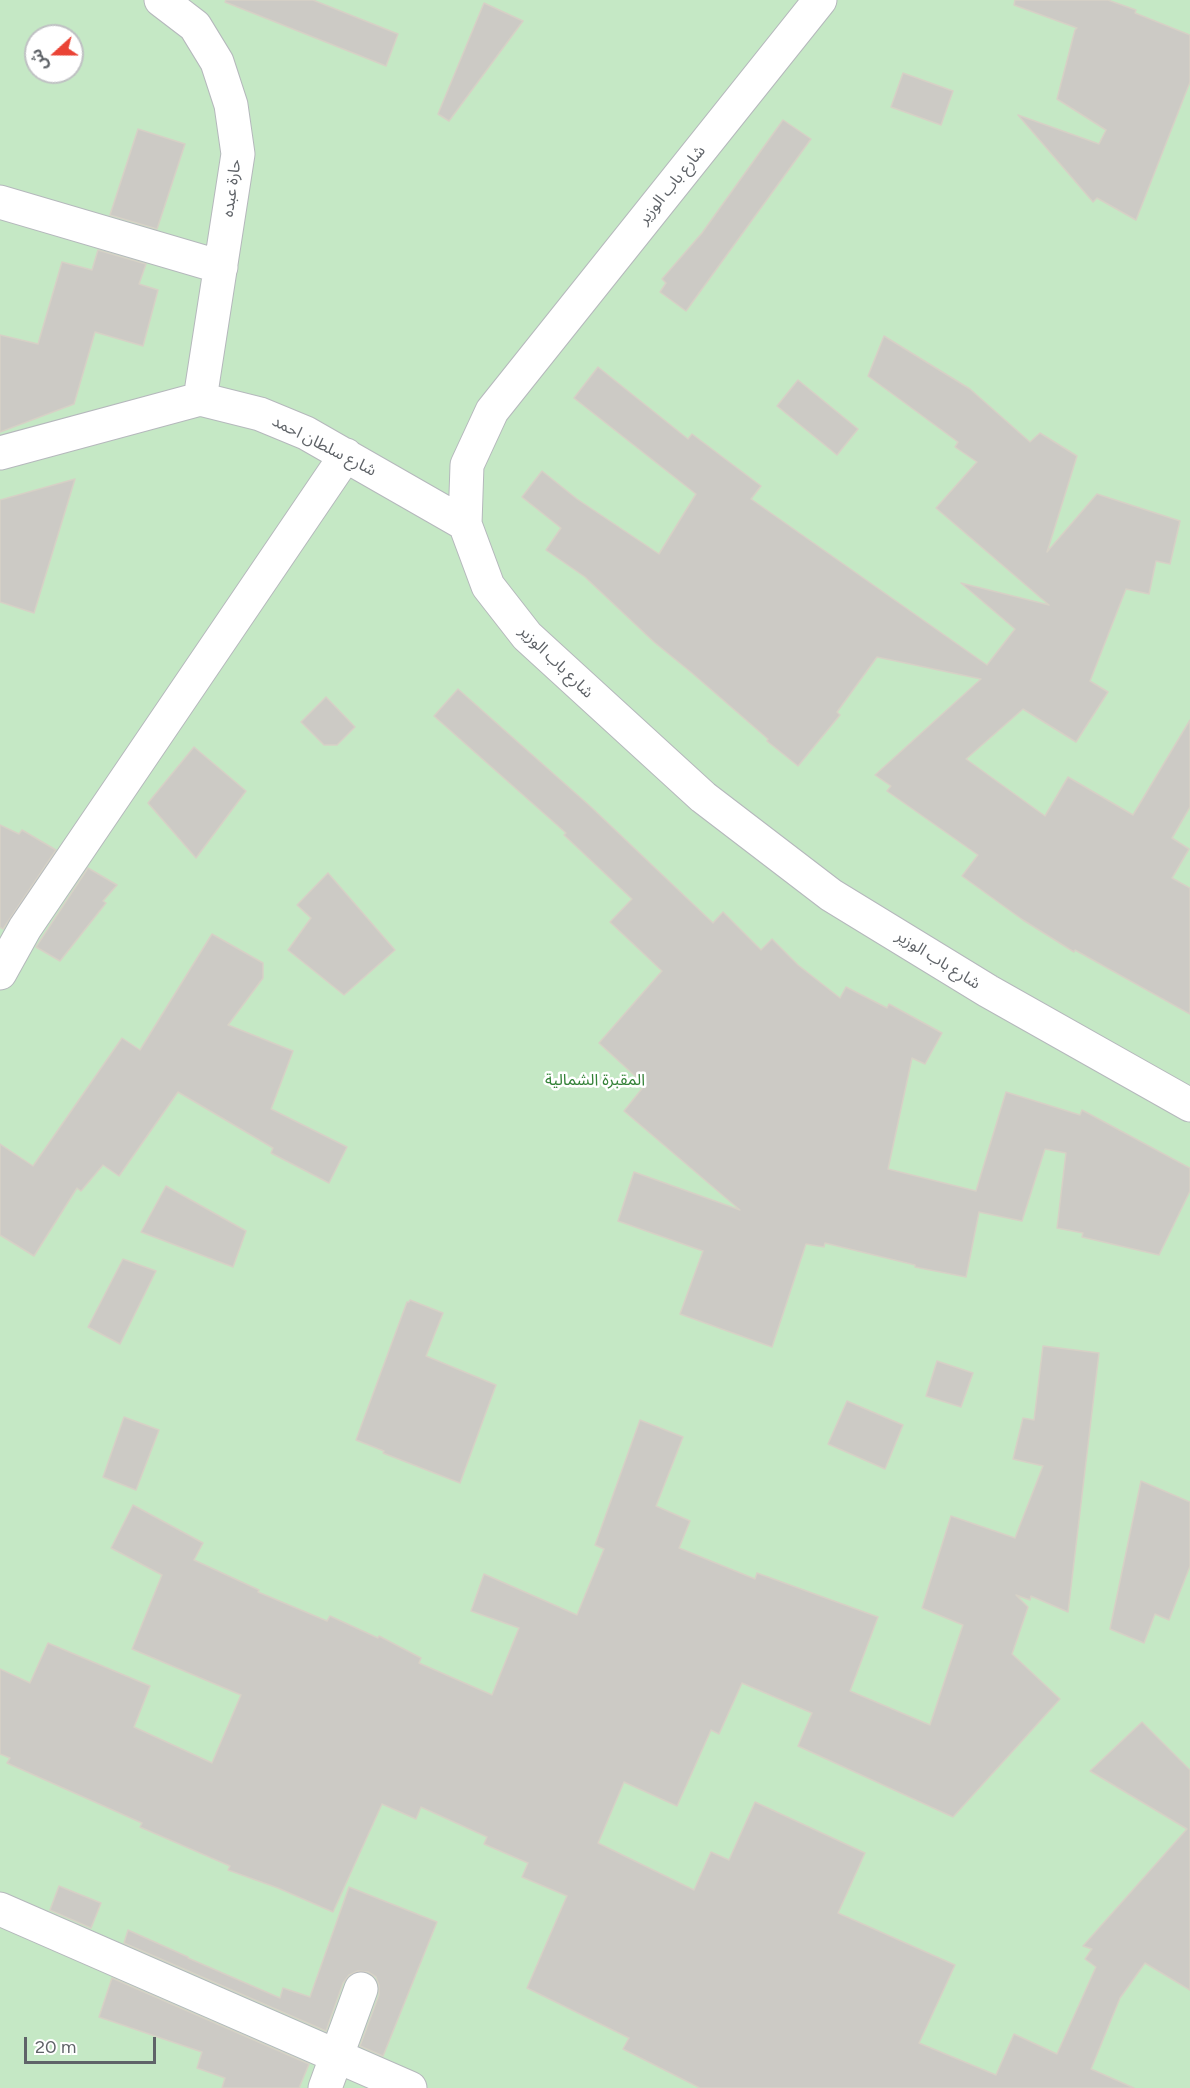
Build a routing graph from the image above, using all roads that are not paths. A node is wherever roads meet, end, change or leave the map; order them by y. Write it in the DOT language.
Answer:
graph roads {
  1 [pos="161,0"];
  2 [pos="820,0"];
  3 [pos="200,13"];
  4 [pos="0,202"];
  5 [pos="221,267"];
  6 [pos="200,399"];
  7 [pos="0,453"];
  8 [pos="346,455"];
  9 [pos="465,524"];
  10 [pos="0,973"];
  11 [pos="1190,1105"];
  12 [pos="0,1909"];
  13 [pos="361,1989"];
  14 [pos="337,2055"];
  15 [pos="324,2088"];
  16 [pos="410,2088"];
  1 -- 3 [label="street, حارة عبده"];
  2 -- 9 [label="street, شارع باب الوزير"];
  3 -- 5 [label="street, حارة عبده"];
  4 -- 5 [label="street"];
  5 -- 6 [label="street, حارة عبده"];
  6 -- 7 [label="street, شارع سلطان احمد"];
  6 -- 8 [label="street, شارع سلطان احمد"];
  8 -- 9 [label="street, شارع سلطان احمد"];
  8 -- 10 [label="street"];
  9 -- 11 [label="street, شارع باب الوزير"];
  12 -- 14 [label="street"];
  13 -- 14 [label="street"];
  14 -- 15 [label="street"];
  14 -- 16 [label="street"];
}
